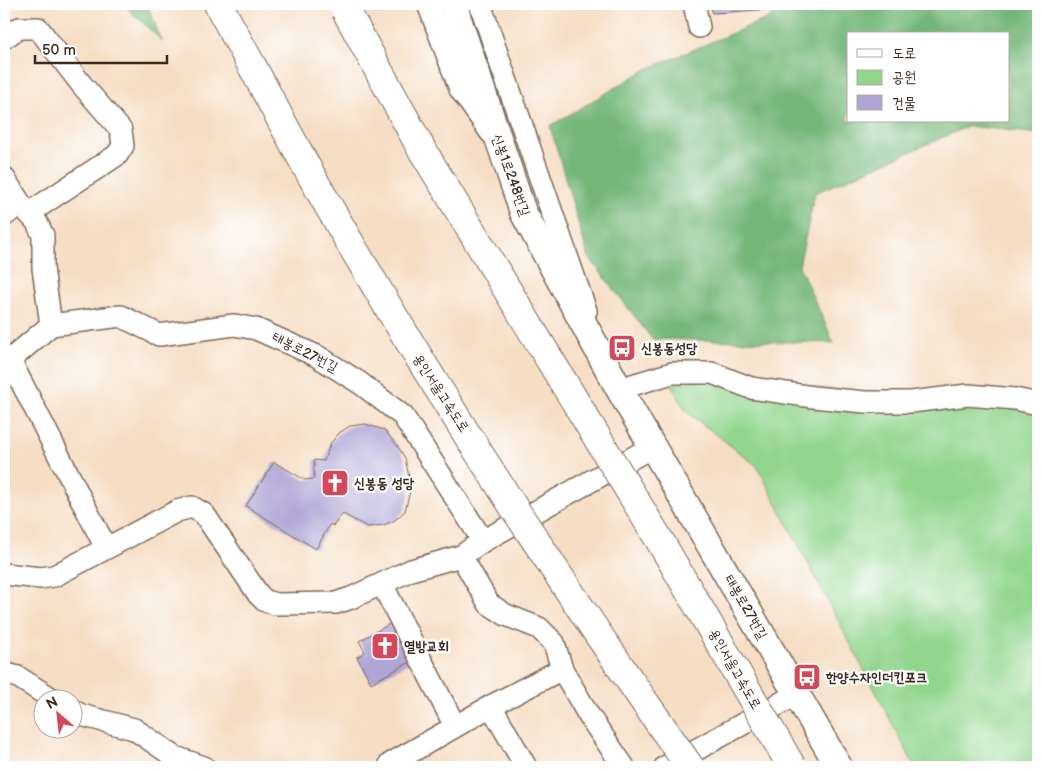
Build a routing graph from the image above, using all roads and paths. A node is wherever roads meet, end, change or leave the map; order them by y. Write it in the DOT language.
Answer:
graph roads {
  1 [pos="218,4"];
  2 [pos="428,4"];
  3 [pos="453,4"];
  4 [pos="480,4"];
  5 [pos="694,4"];
  6 [pos="343,6"];
  7 [pos="699,27"];
  8 [pos="4,38"];
  9 [pos="500,145"];
  10 [pos="4,178"];
  11 [pos="17,211"];
  12 [pos="51,325"];
  13 [pos="7,362"];
  14 [pos="606,365"];
  15 [pos="619,389"];
  16 [pos="1038,404"];
  17 [pos="652,447"];
  18 [pos="483,541"];
  19 [pos="106,548"];
  20 [pos="461,556"];
  21 [pos="4,574"];
  22 [pos="382,584"];
  23 [pos="562,669"];
  24 [pos="4,673"];
  25 [pos="35,688"];
  26 [pos="797,694"];
  27 [pos="490,706"];
  28 [pos="82,715"];
  29 [pos="455,726"];
  30 [pos="390,764"];
  31 [pos="204,767"];
  32 [pos="526,767"];
  33 [pos="624,767"];
  34 [pos="664,767"];
  35 [pos="690,767"];
  36 [pos="792,767"];
  37 [pos="839,767"];
  1 -- 35 [label="highway, 용인서울고속도로, bridge"];
  2 -- 9 [label="street"];
  3 -- 9 [label="street, 신봉1로248번길"];
  4 -- 14 [label="street"];
  5 -- 7 [label="street"];
  6 -- 36 [label="highway, 용인서울고속도로, bridge"];
  8 -- 11 [label="street"];
  9 -- 14 [label="street, 신봉1로248번길"];
  10 -- 11 [label="street"];
  11 -- 12 [label="street"];
  12 -- 13 [label="street"];
  12 -- 18 [label="street, 태봉로27번길"];
  13 -- 19 [label="street"];
  14 -- 15 [label="street, 신봉1로248번길"];
  15 -- 16 [label="street"];
  15 -- 17 [label="street, 태봉로27번길"];
  17 -- 18 [label="street"];
  17 -- 26 [label="street, 태봉로27번길"];
  18 -- 20 [label="street"];
  19 -- 21 [label="street"];
  19 -- 22 [label="street"];
  20 -- 22 [label="street"];
  20 -- 23 [label="street"];
  22 -- 29 [label="street"];
  23 -- 27 [label="street"];
  23 -- 33 [label="street"];
  24 -- 25 [label="street"];
  26 -- 34 [label="street"];
  26 -- 37 [label="street, 태봉로27번길"];
  27 -- 29 [label="street"];
  27 -- 32 [label="street"];
  28 -- 31 [label="street"];
  29 -- 30 [label="street"];
}
